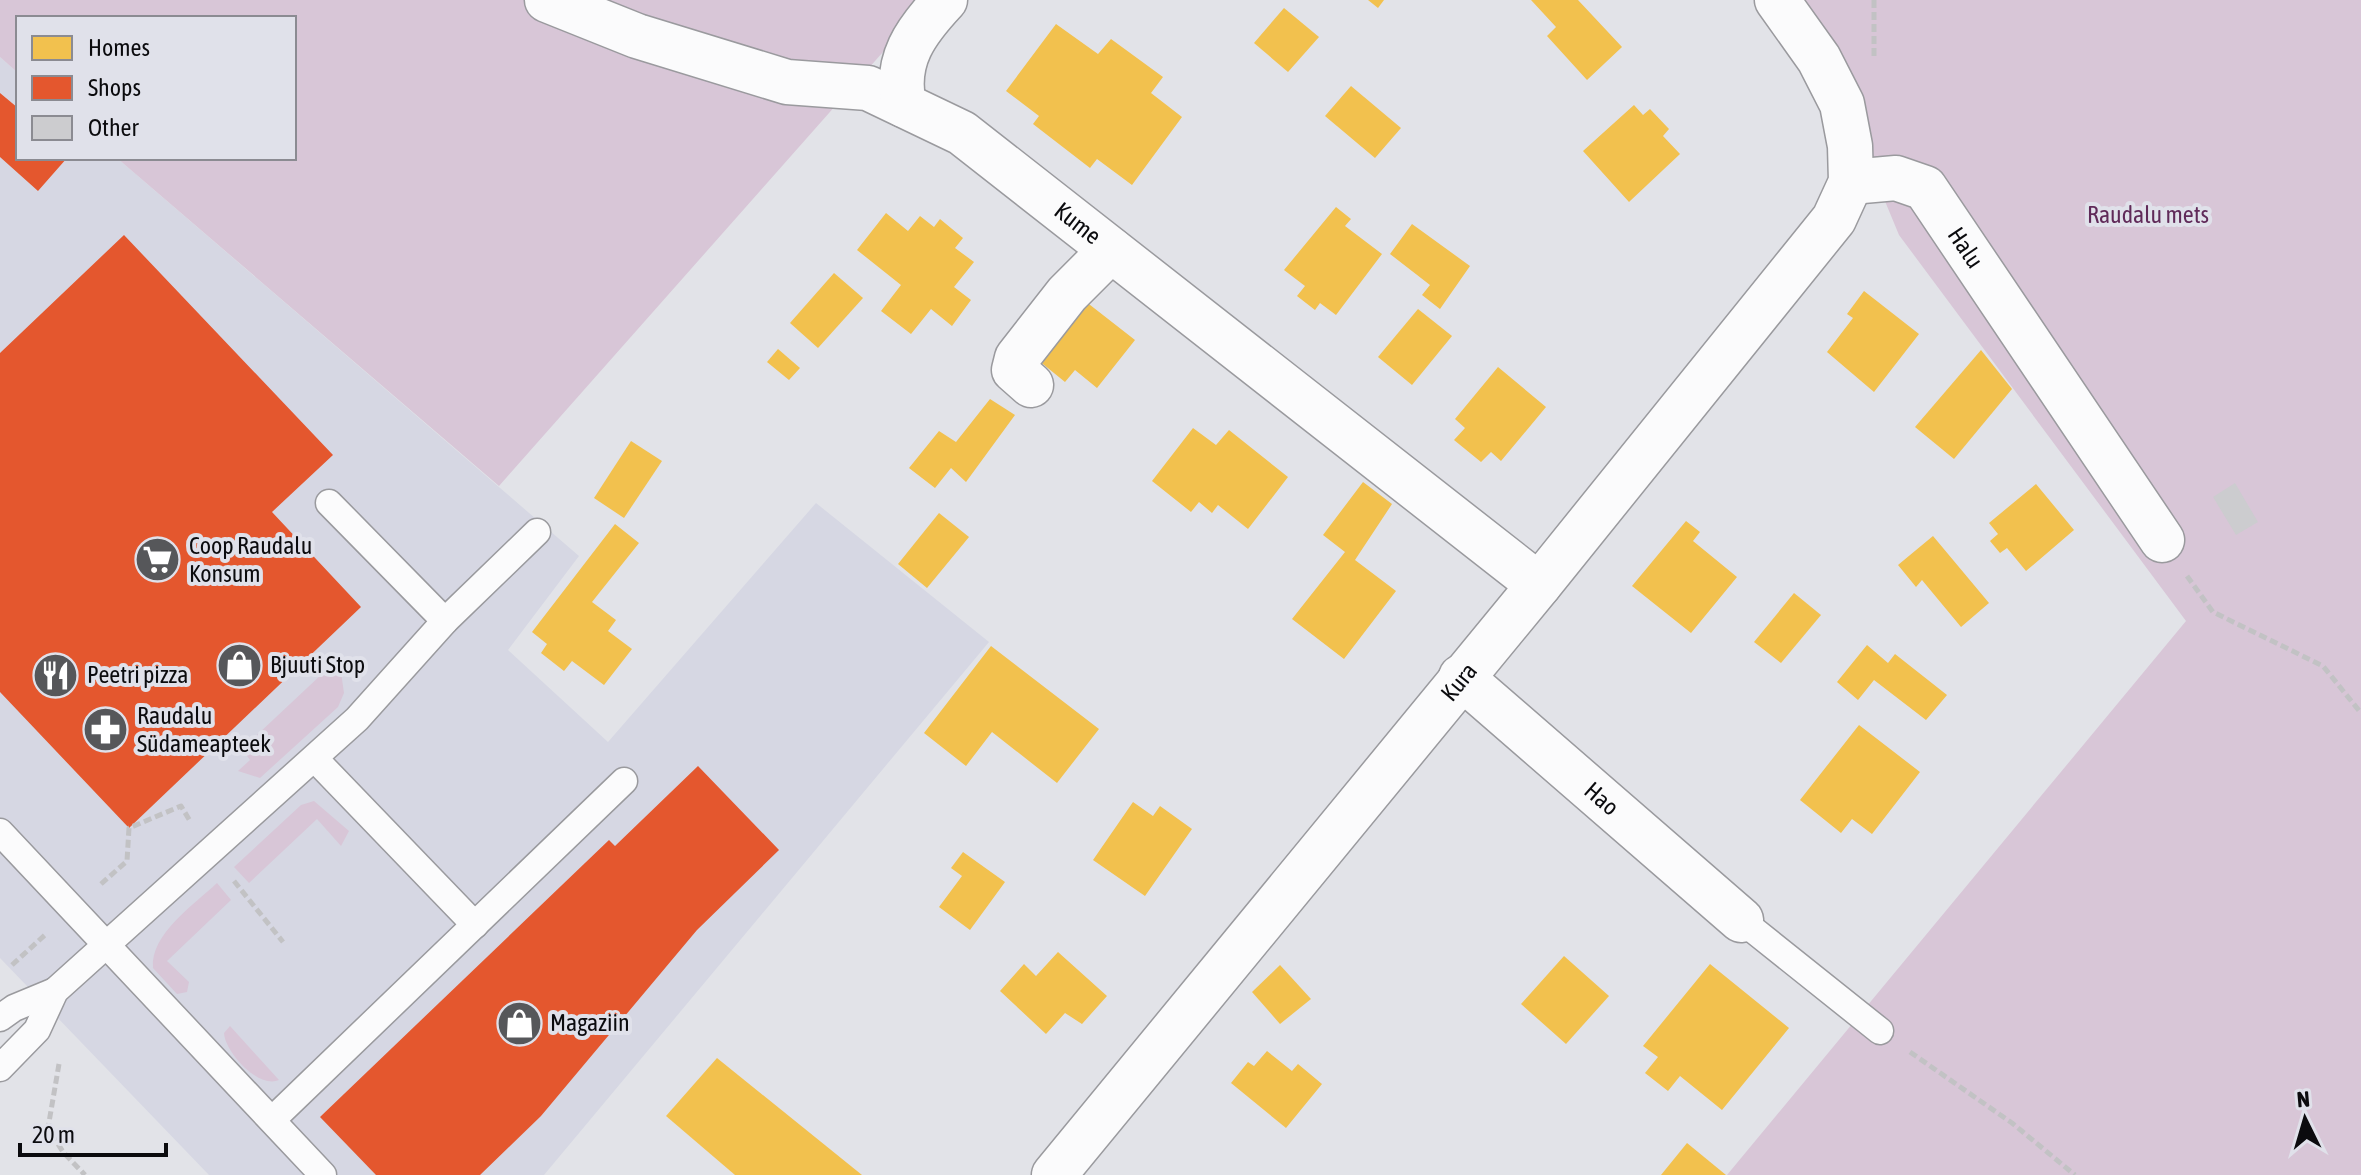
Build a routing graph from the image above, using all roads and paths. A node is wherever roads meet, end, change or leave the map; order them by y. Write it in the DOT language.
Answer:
graph roads {
  1 [pos="547,0"];
  2 [pos="945,0"];
  3 [pos="1777,0"];
  4 [pos="904,105"];
  5 [pos="1851,182"];
  6 [pos="1111,250"];
  7 [pos="1031,385"];
  8 [pos="329,503"];
  9 [pos="537,532"];
  10 [pos="2162,540"];
  11 [pos="1539,585"];
  12 [pos="445,621"];
  13 [pos="1461,677"];
  14 [pos="2361,713"];
  15 [pos="315,759"];
  16 [pos="624,781"];
  17 [pos="0,832"];
  18 [pos="1741,920"];
  19 [pos="475,925"];
  20 [pos="107,944"];
  21 [pos="55,991"];
  22 [pos="0,1018"];
  23 [pos="37,1030"];
  24 [pos="1880,1031"];
  25 [pos="0,1068"];
  26 [pos="272,1120"];
  27 [pos="85,1175"];
  28 [pos="323,1175"];
  29 [pos="1054,1175"];
  30 [pos="2075,1175"];
  1 -- 4 [label="street, Kume"];
  2 -- 4 [label="street"];
  3 -- 5 [label="street"];
  4 -- 6 [label="street, Kume"];
  5 -- 10 [label="street, Halu"];
  5 -- 11 [label="street, Kura"];
  6 -- 7 [label="street"];
  6 -- 11 [label="street, Kume"];
  8 -- 12 [label="lane"];
  9 -- 12 [label="lane"];
  10 -- 14 [label="path"];
  11 -- 13 [label="street, Kura"];
  12 -- 15 [label="lane"];
  13 -- 18 [label="street, Hao"];
  13 -- 29 [label="street, Kura"];
  15 -- 19 [label="lane"];
  15 -- 20 [label="lane"];
  16 -- 19 [label="lane"];
  17 -- 20 [label="lane"];
  18 -- 24 [label="lane"];
  19 -- 26 [label="lane"];
  20 -- 21 [label="lane"];
  20 -- 26 [label="lane"];
  21 -- 22 [label="lane"];
  21 -- 23 [label="lane"];
  23 -- 25 [label="lane"];
  23 -- 27 [label="path"];
  24 -- 30 [label="path"];
  26 -- 28 [label="lane"];
}
